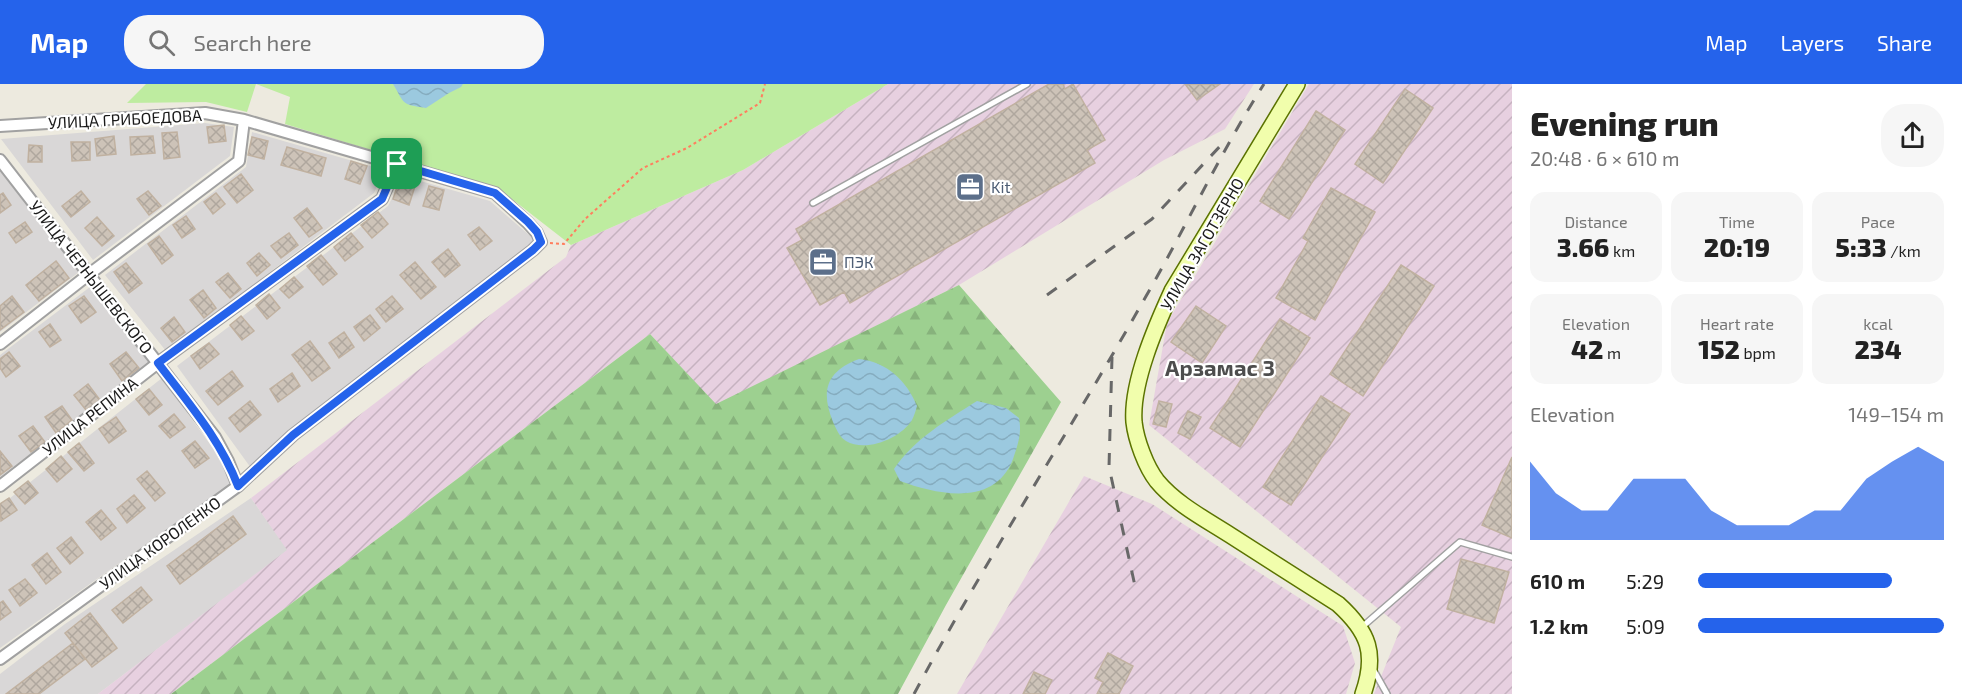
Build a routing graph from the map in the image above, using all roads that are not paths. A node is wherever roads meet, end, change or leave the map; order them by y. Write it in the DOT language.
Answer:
graph roads {
  1 [pos="1027,84"];
  2 [pos="1297,84"];
  3 [pos="244,120"];
  4 [pos="0,126"];
  5 [pos="0,160"];
  6 [pos="397,164"];
  7 [pos="813,203"];
  8 [pos="541,242"];
  9 [pos="88,275"];
  10 [pos="0,344"];
  11 [pos="158,363"];
  12 [pos="0,486"];
  13 [pos="238,486"];
  14 [pos="1512,557"];
  15 [pos="1360,628"];
  16 [pos="0,659"];
  17 [pos="1371,665"];
  18 [pos="1363,694"];
  19 [pos="1387,694"];
  1 -- 7 [label="lane"];
  2 -- 15 [label="street, УЛИЦА ЗАГОТЗЕРНО"];
  3 -- 4 [label="street, УЛИЦА ГРИБОЕДОВА"];
  3 -- 6 [label="street, УЛИЦА ГРИБОЕДОВА"];
  3 -- 9 [label="street"];
  5 -- 9 [label="street, УЛИЦА ЧЕРНЫШЕВСКОГО"];
  6 -- 8 [label="street, УЛИЦА ГРИБОЕДОВА"];
  6 -- 11 [label="street, УЛИЦА РЕПИНА"];
  8 -- 13 [label="street, УЛИЦА КОРОЛЕНКО"];
  9 -- 10 [label="street"];
  9 -- 11 [label="street, УЛИЦА ЧЕРНЫШЕВСКОГО"];
  11 -- 12 [label="street, УЛИЦА РЕПИНА"];
  11 -- 13 [label="street, УЛИЦА ЧЕРНЫШЕВСКОГО"];
  13 -- 16 [label="street, УЛИЦА КОРОЛЕНКО"];
  14 -- 15 [label="lane"];
  15 -- 17 [label="street"];
  17 -- 18 [label="street"];
  17 -- 19 [label="lane"];
}
